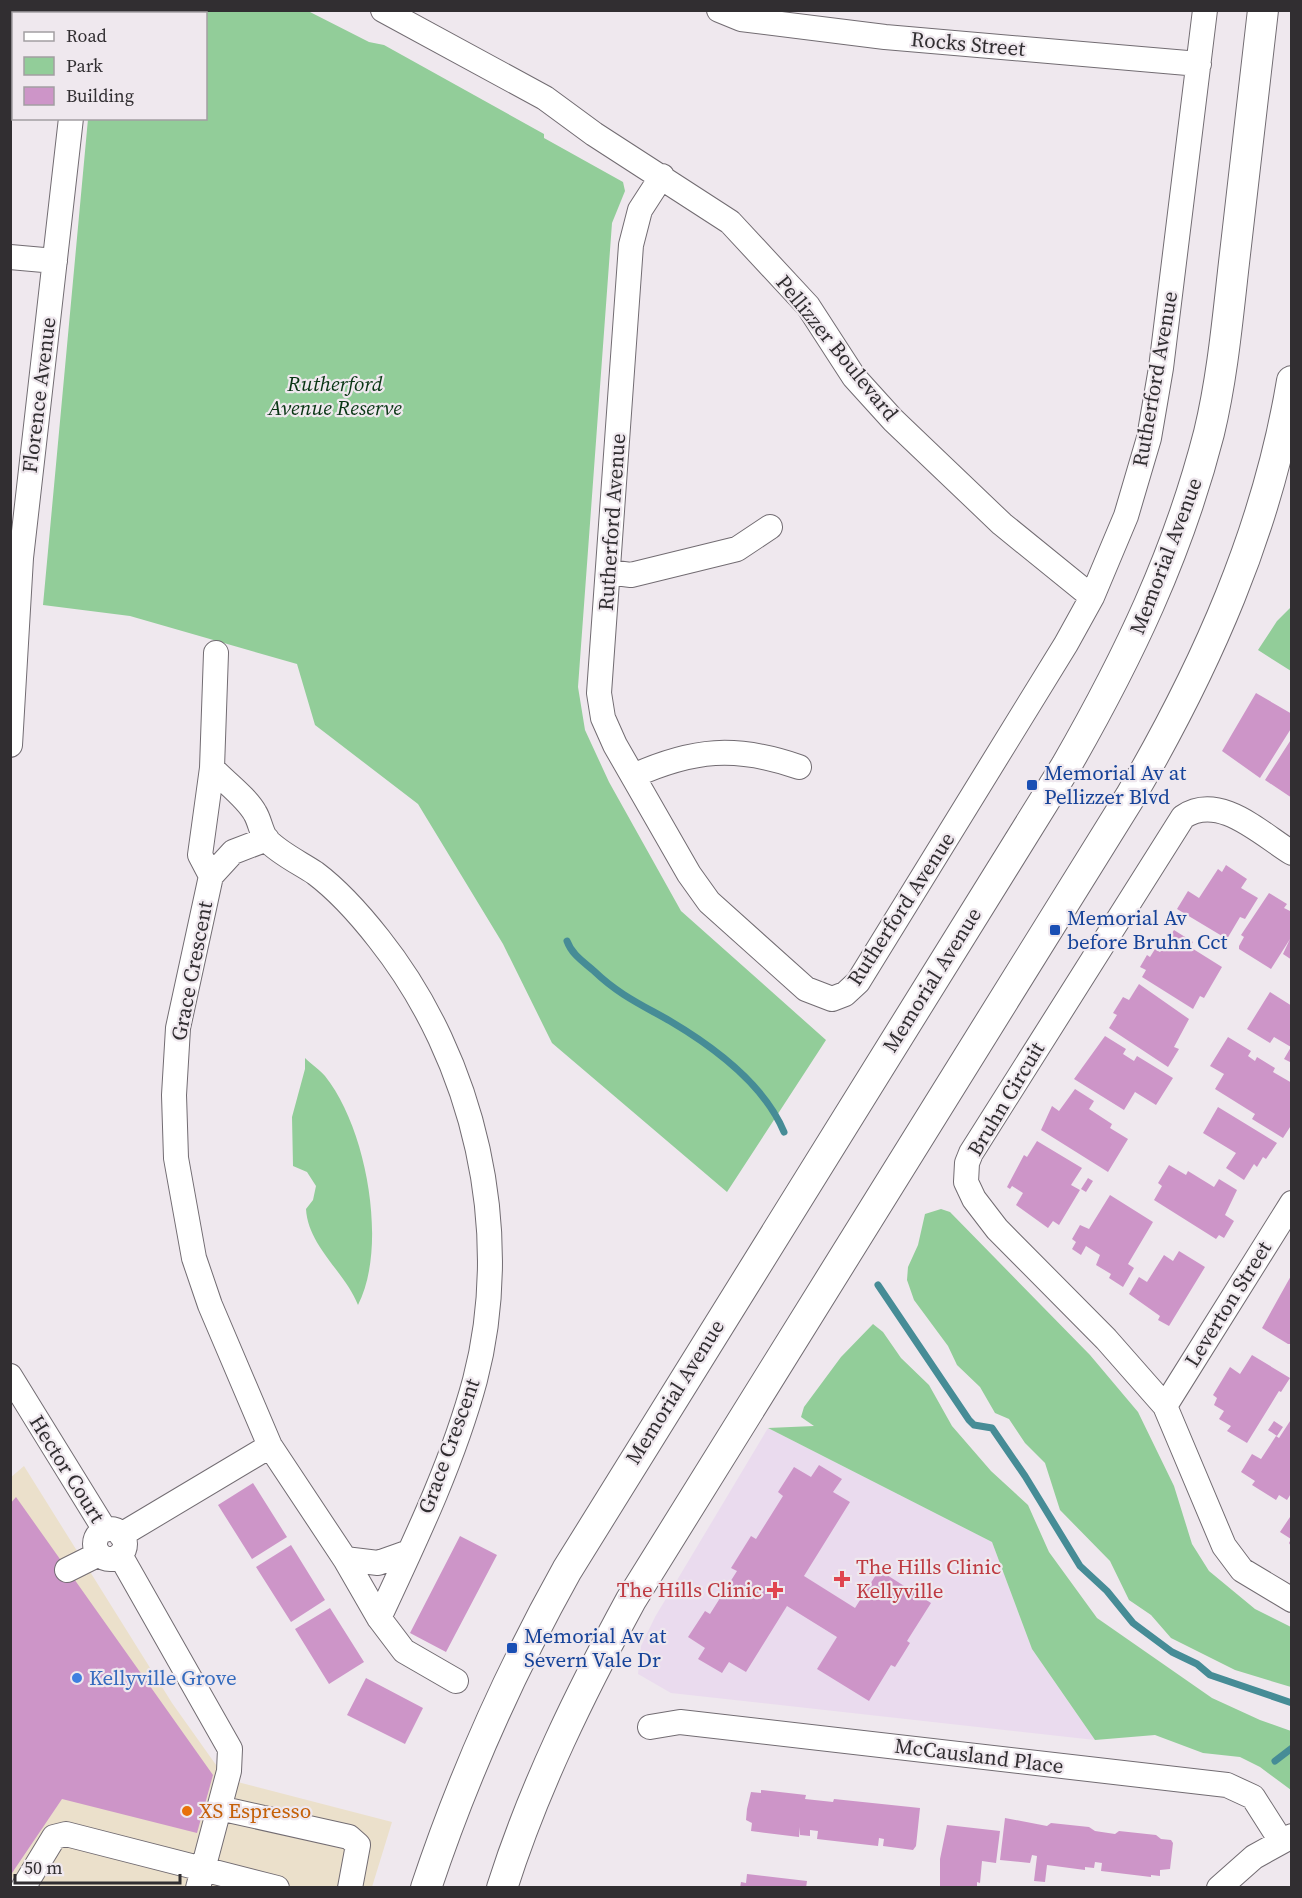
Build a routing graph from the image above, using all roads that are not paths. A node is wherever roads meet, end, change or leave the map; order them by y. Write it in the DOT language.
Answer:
graph roads {
  1 [pos="382,10"];
  2 [pos="1205,10"];
  3 [pos="1263,10"];
  4 [pos="728,14"];
  5 [pos="1199,64"];
  6 [pos="71,120"];
  7 [pos="662,176"];
  8 [pos="10,257"];
  9 [pos="55,261"];
  10 [pos="1292,381"];
  11 [pos="770,527"];
  12 [pos="608,572"];
  13 [pos="1092,597"];
  14 [pos="14,622"];
  15 [pos="216,652"];
  16 [pos="10,745"];
  17 [pos="800,767"];
  18 [pos="212,768"];
  19 [pos="633,776"];
  20 [pos="267,839"];
  21 [pos="1292,853"];
  22 [pos="211,876"];
  23 [pos="1292,1203"];
  24 [pos="10,1376"];
  25 [pos="1166,1406"];
  26 [pos="270,1446"];
  27 [pos="111,1544"];
  28 [pos="409,1552"];
  29 [pos="345,1559"];
  30 [pos="67,1570"];
  31 [pos="1292,1600"];
  32 [pos="379,1618"];
  33 [pos="456,1680"];
  34 [pos="650,1727"];
  35 [pos="219,1808"];
  36 [pos="1286,1838"];
  37 [pos="200,1878"];
  38 [pos="507,1880"];
  39 [pos="22,1887"];
  40 [pos="277,1887"];
  41 [pos="350,1887"];
  42 [pos="426,1887"];
  43 [pos="1219,1887"];
  1 -- 7 [label="street, Pellizzer Boulevard"];
  2 -- 5 [label="street, Rutherford Avenue"];
  3 -- 42 [label="main road, Memorial Avenue"];
  4 -- 5 [label="street, Rocks Street"];
  5 -- 13 [label="street, Rutherford Avenue"];
  6 -- 9 [label="street, Florence Avenue"];
  7 -- 12 [label="street, Rutherford Avenue"];
  7 -- 13 [label="street, Pellizzer Boulevard"];
  8 -- 9 [label="street"];
  9 -- 14 [label="street, Florence Avenue"];
  10 -- 38 [label="main road"];
  11 -- 12 [label="street"];
  12 -- 19 [label="street, Rutherford Avenue"];
  13 -- 19 [label="street, Rutherford Avenue"];
  14 -- 16 [label="street, Florence Avenue"];
  15 -- 18 [label="street, Grace Crescent"];
  17 -- 19 [label="street"];
  18 -- 20 [label="street"];
  18 -- 22 [label="street, Grace Crescent"];
  20 -- 22 [label="street, Grace Crescent"];
  20 -- 28 [label="street, Grace Crescent"];
  21 -- 25 [label="street, Bruhn Circuit"];
  22 -- 26 [label="street, Grace Crescent"];
  23 -- 25 [label="street, Leverton Street"];
  24 -- 27 [label="street, Hector Court"];
  25 -- 31 [label="street, Bruhn Circuit"];
  26 -- 27 [label="street"];
  26 -- 29 [label="street, Grace Crescent"];
  27 -- 30 [label="street"];
  27 -- 35 [label="street, Hector Court"];
  28 -- 29 [label="street"];
  28 -- 32 [label="street, Grace Crescent"];
  29 -- 32 [label="street, Grace Crescent"];
  32 -- 33 [label="street, Grace Crescent"];
  34 -- 36 [label="street, McCausland Place"];
  35 -- 37 [label="street, Hector Court"];
  35 -- 41 [label="street"];
  36 -- 43 [label="street"];
  37 -- 39 [label="street"];
  37 -- 40 [label="street"];
}
